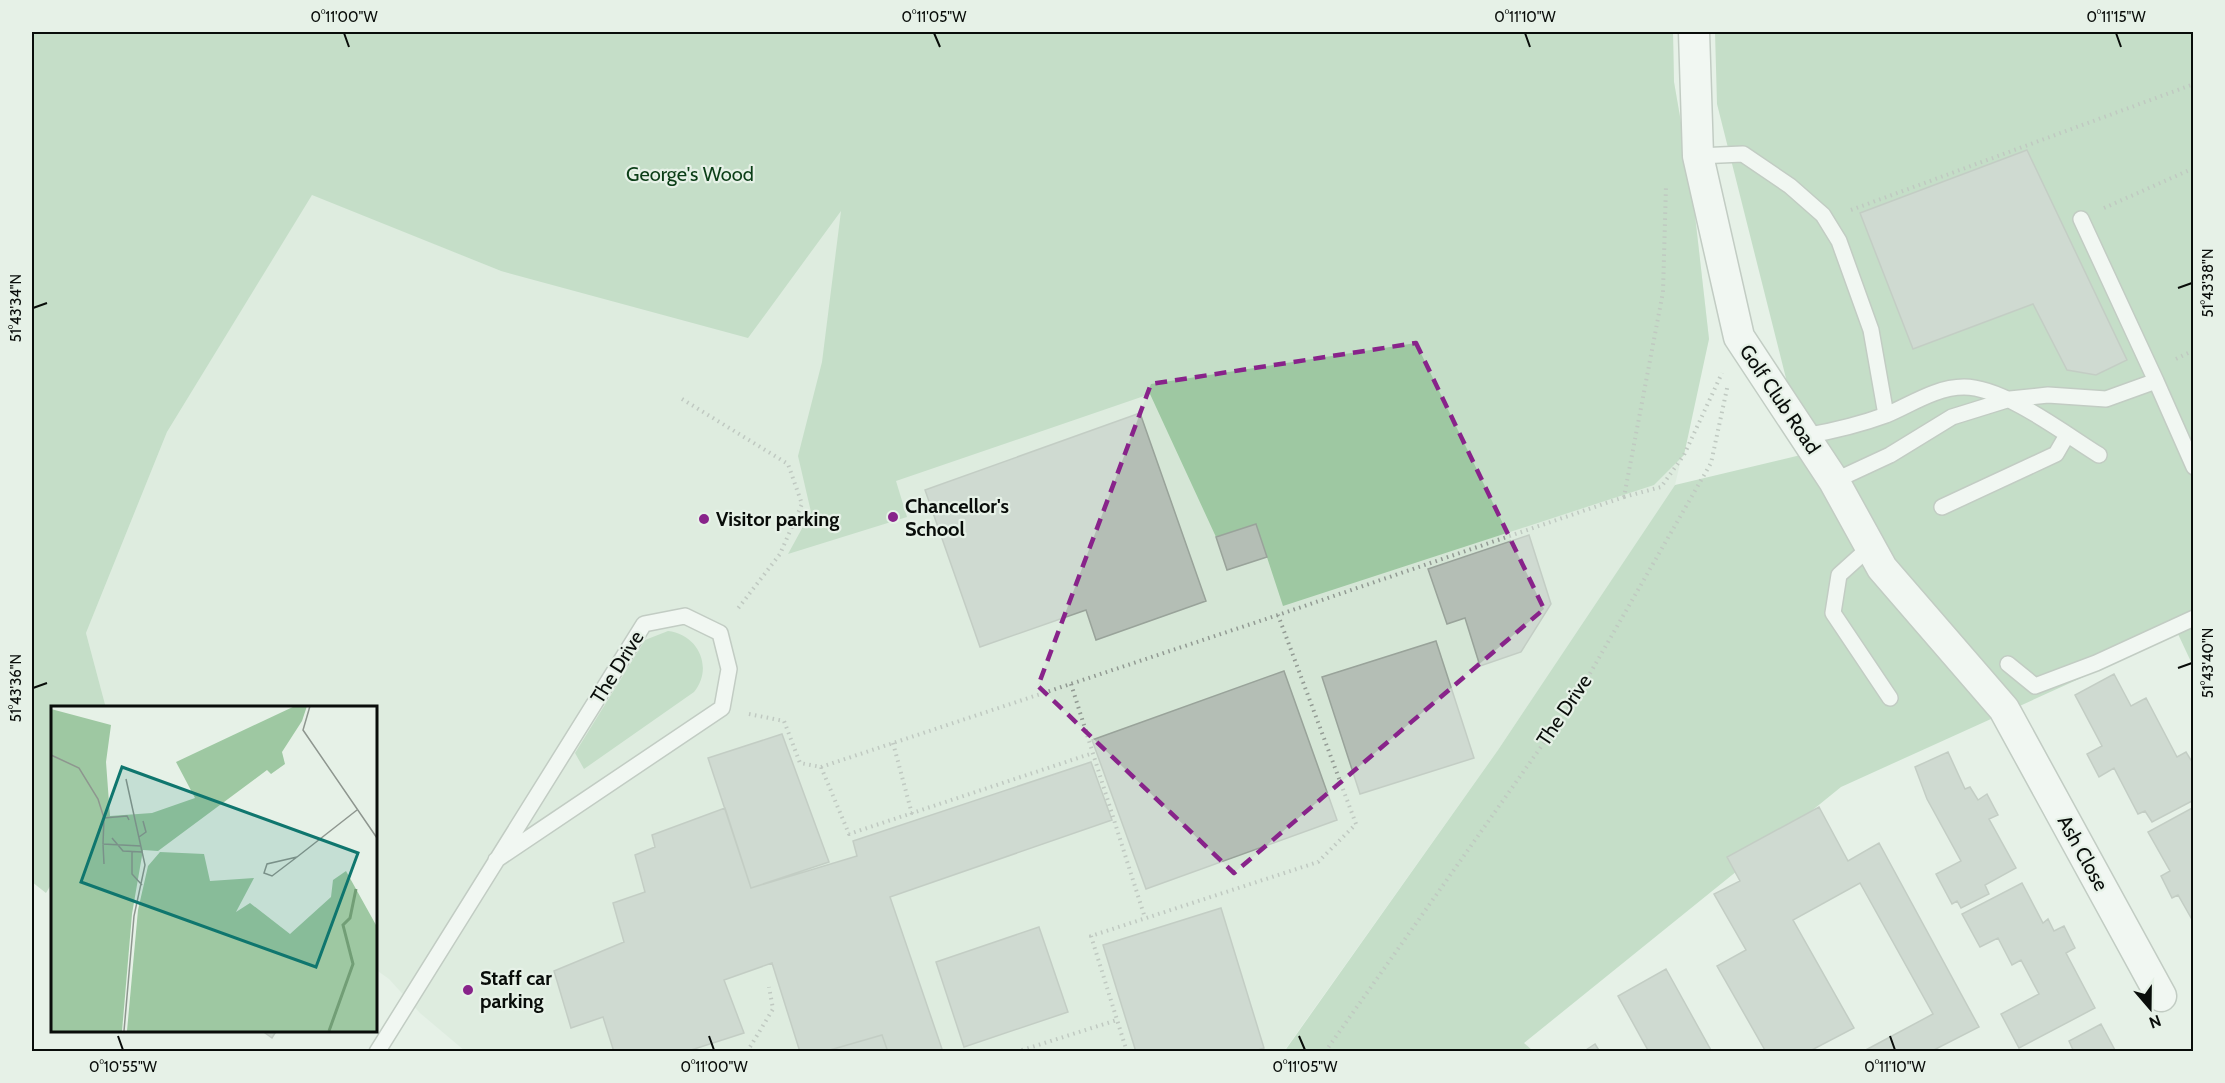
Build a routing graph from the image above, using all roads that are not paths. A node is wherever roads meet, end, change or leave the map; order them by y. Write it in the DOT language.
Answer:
graph roads {
  1 [pos="1695,32"];
  2 [pos="1698,156"];
  3 [pos="2081,219"];
  4 [pos="2156,381"];
  5 [pos="2010,399"];
  6 [pos="1886,414"];
  7 [pos="2067,435"];
  8 [pos="1805,436"];
  9 [pos="2099,455"];
  10 [pos="2193,467"];
  11 [pos="1834,481"];
  12 [pos="1942,507"];
  13 [pos="1870,547"];
  14 [pos="2193,618"];
  15 [pos="2008,664"];
  16 [pos="1890,698"];
  17 [pos="2004,709"];
  18 [pos="496,860"];
  19 [pos="2162,996"];
  20 [pos="377,1052"];
  1 -- 2 [label="street, Golf Club Road"];
  2 -- 6 [label="lane"];
  2 -- 8 [label="street, Golf Club Road"];
  3 -- 4 [label="lane"];
  4 -- 5 [label="lane"];
  4 -- 10 [label="lane"];
  5 -- 6 [label="lane"];
  5 -- 7 [label="lane"];
  5 -- 11 [label="lane"];
  6 -- 8 [label="lane"];
  7 -- 9 [label="lane"];
  7 -- 12 [label="lane"];
  8 -- 11 [label="street, Golf Club Road"];
  11 -- 13 [label="street, Golf Club Road"];
  13 -- 16 [label="lane"];
  13 -- 17 [label="street, Golf Club Road"];
  14 -- 15 [label="lane"];
  17 -- 19 [label="street, Ash Close"];
  18 -- 18 [label="lane, The Drive"];
  18 -- 20 [label="lane, The Drive"];
}
